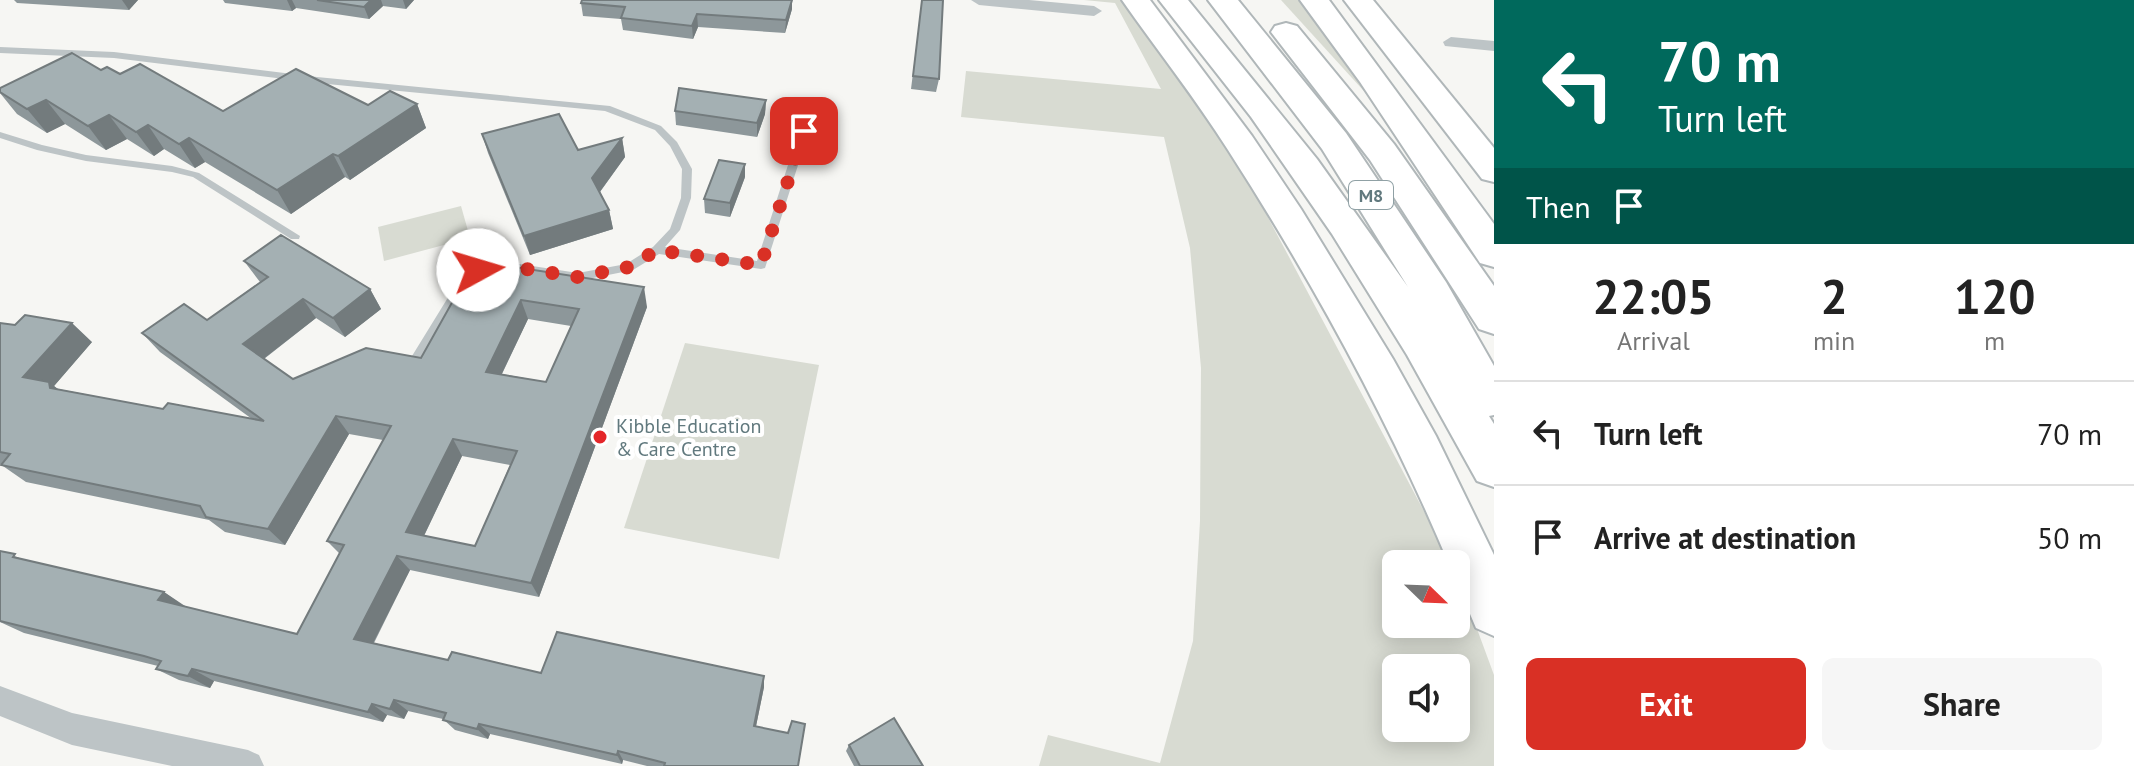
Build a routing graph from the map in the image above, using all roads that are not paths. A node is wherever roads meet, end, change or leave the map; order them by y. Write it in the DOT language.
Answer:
graph roads {
  1 [pos="979,0"];
  2 [pos="1136,0"];
  3 [pos="1173,0"];
  4 [pos="1222,0"];
  5 [pos="1257,0"];
  6 [pos="1314,0"];
  7 [pos="1358,0"];
  8 [pos="1094,11"];
  9 [pos="1451,42"];
  10 [pos="1494,46"];
  11 [pos="0,50"];
  12 [pos="804,131"];
  13 [pos="0,135"];
  14 [pos="1494,171"];
  15 [pos="295,236"];
  16 [pos="657,250"];
  17 [pos="1494,253"];
  18 [pos="1494,318"];
  19 [pos="416,359"];
  20 [pos="1494,407"];
  21 [pos="1494,466"];
  22 [pos="1494,611"];
  23 [pos="0,701"];
  24 [pos="148,757"];
  25 [pos="248,766"];
  1 -- 8 [label="street"];
  2 -- 22 [label="highway"];
  3 -- 21 [label="highway, M8"];
  4 -- 20 [label="highway, M8"];
  5 -- 18 [label="highway, M8"];
  6 -- 17 [label="highway"];
  7 -- 14 [label="highway"];
  9 -- 10 [label="street"];
  11 -- 16 [label="lane"];
  12 -- 16 [label="lane"];
  13 -- 15 [label="lane"];
  16 -- 19 [label="lane"];
  23 -- 24 [label="street"];
  24 -- 25 [label="street"];
}
